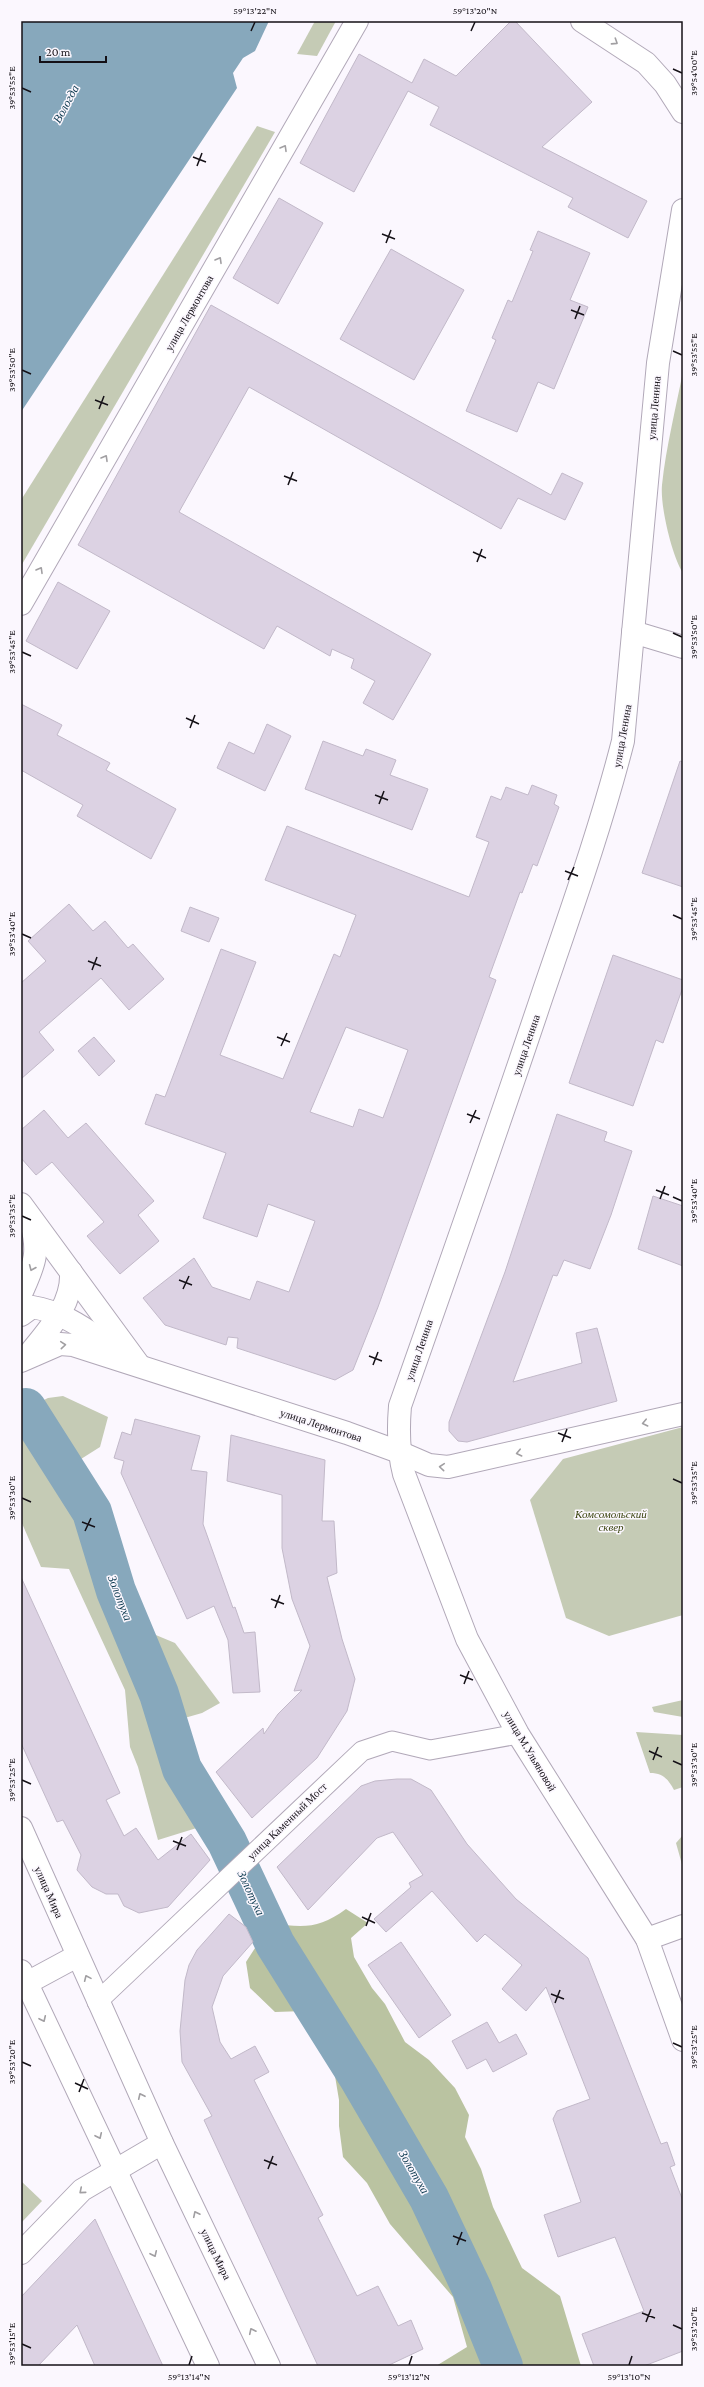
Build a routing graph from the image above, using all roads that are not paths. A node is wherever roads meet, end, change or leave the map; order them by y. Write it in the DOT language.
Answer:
graph roads {
  1 [pos="357,21"];
  2 [pos="582,21"];
  3 [pos="683,112"];
  4 [pos="683,210"];
  5 [pos="21,604"];
  6 [pos="633,632"];
  7 [pos="683,647"];
  8 [pos="26,1210"];
  9 [pos="71,1272"];
  10 [pos="21,1294"];
  11 [pos="21,1315"];
  12 [pos="59,1315"];
  13 [pos="21,1324"];
  14 [pos="24,1360"];
  15 [pos="139,1365"];
  16 [pos="683,1414"];
  17 [pos="399,1452"];
  18 [pos="518,1734"];
  19 [pos="21,1828"];
  20 [pos="683,1926"];
  21 [pos="647,1938"];
  22 [pos="77,1956"];
  23 [pos="23,1980"];
  24 [pos="97,2002"];
  25 [pos="683,2040"];
  26 [pos="162,2143"];
  27 [pos="114,2170"];
  28 [pos="21,2254"];
  29 [pos="208,2366"];
  30 [pos="269,2366"];
  5 -- 1 [label="street, улица Лермонтова, one-way"];
  2 -- 3 [label="street, one-way"];
  4 -- 6 [label="street, улица Ленина"];
  6 -- 7 [label="street"];
  6 -- 17 [label="street, улица Ленина"];
  8 -- 9 [label="street"];
  8 -- 10 [label="street, one-way"];
  9 -- 12 [label="street"];
  9 -- 15 [label="street"];
  11 -- 12 [label="street"];
  12 -- 14 [label="street"];
  12 -- 15 [label="street"];
  13 -- 14 [label="street"];
  14 -- 15 [label="street, one-way"];
  15 -- 17 [label="street, улица Лермонтова"];
  16 -- 17 [label="street, улица Лермонтова, one-way"];
  17 -- 18 [label="street, улица М.Ульяновой"];
  18 -- 21 [label="street, улица М.Ульяновой"];
  18 -- 24 [label="street, улица Каменный Мост"];
  19 -- 22 [label="street, улица Мира"];
  20 -- 21 [label="street"];
  21 -- 25 [label="street, улица М.Ульяновой"];
  22 -- 23 [label="street"];
  24 -- 22 [label="street, улица Мира, one-way"];
  23 -- 27 [label="street, one-way"];
  26 -- 24 [label="street, улица Мира, one-way"];
  26 -- 27 [label="street"];
  30 -- 26 [label="street, улица Мира, one-way"];
  27 -- 28 [label="street, one-way"];
  27 -- 29 [label="street, one-way"];
}
